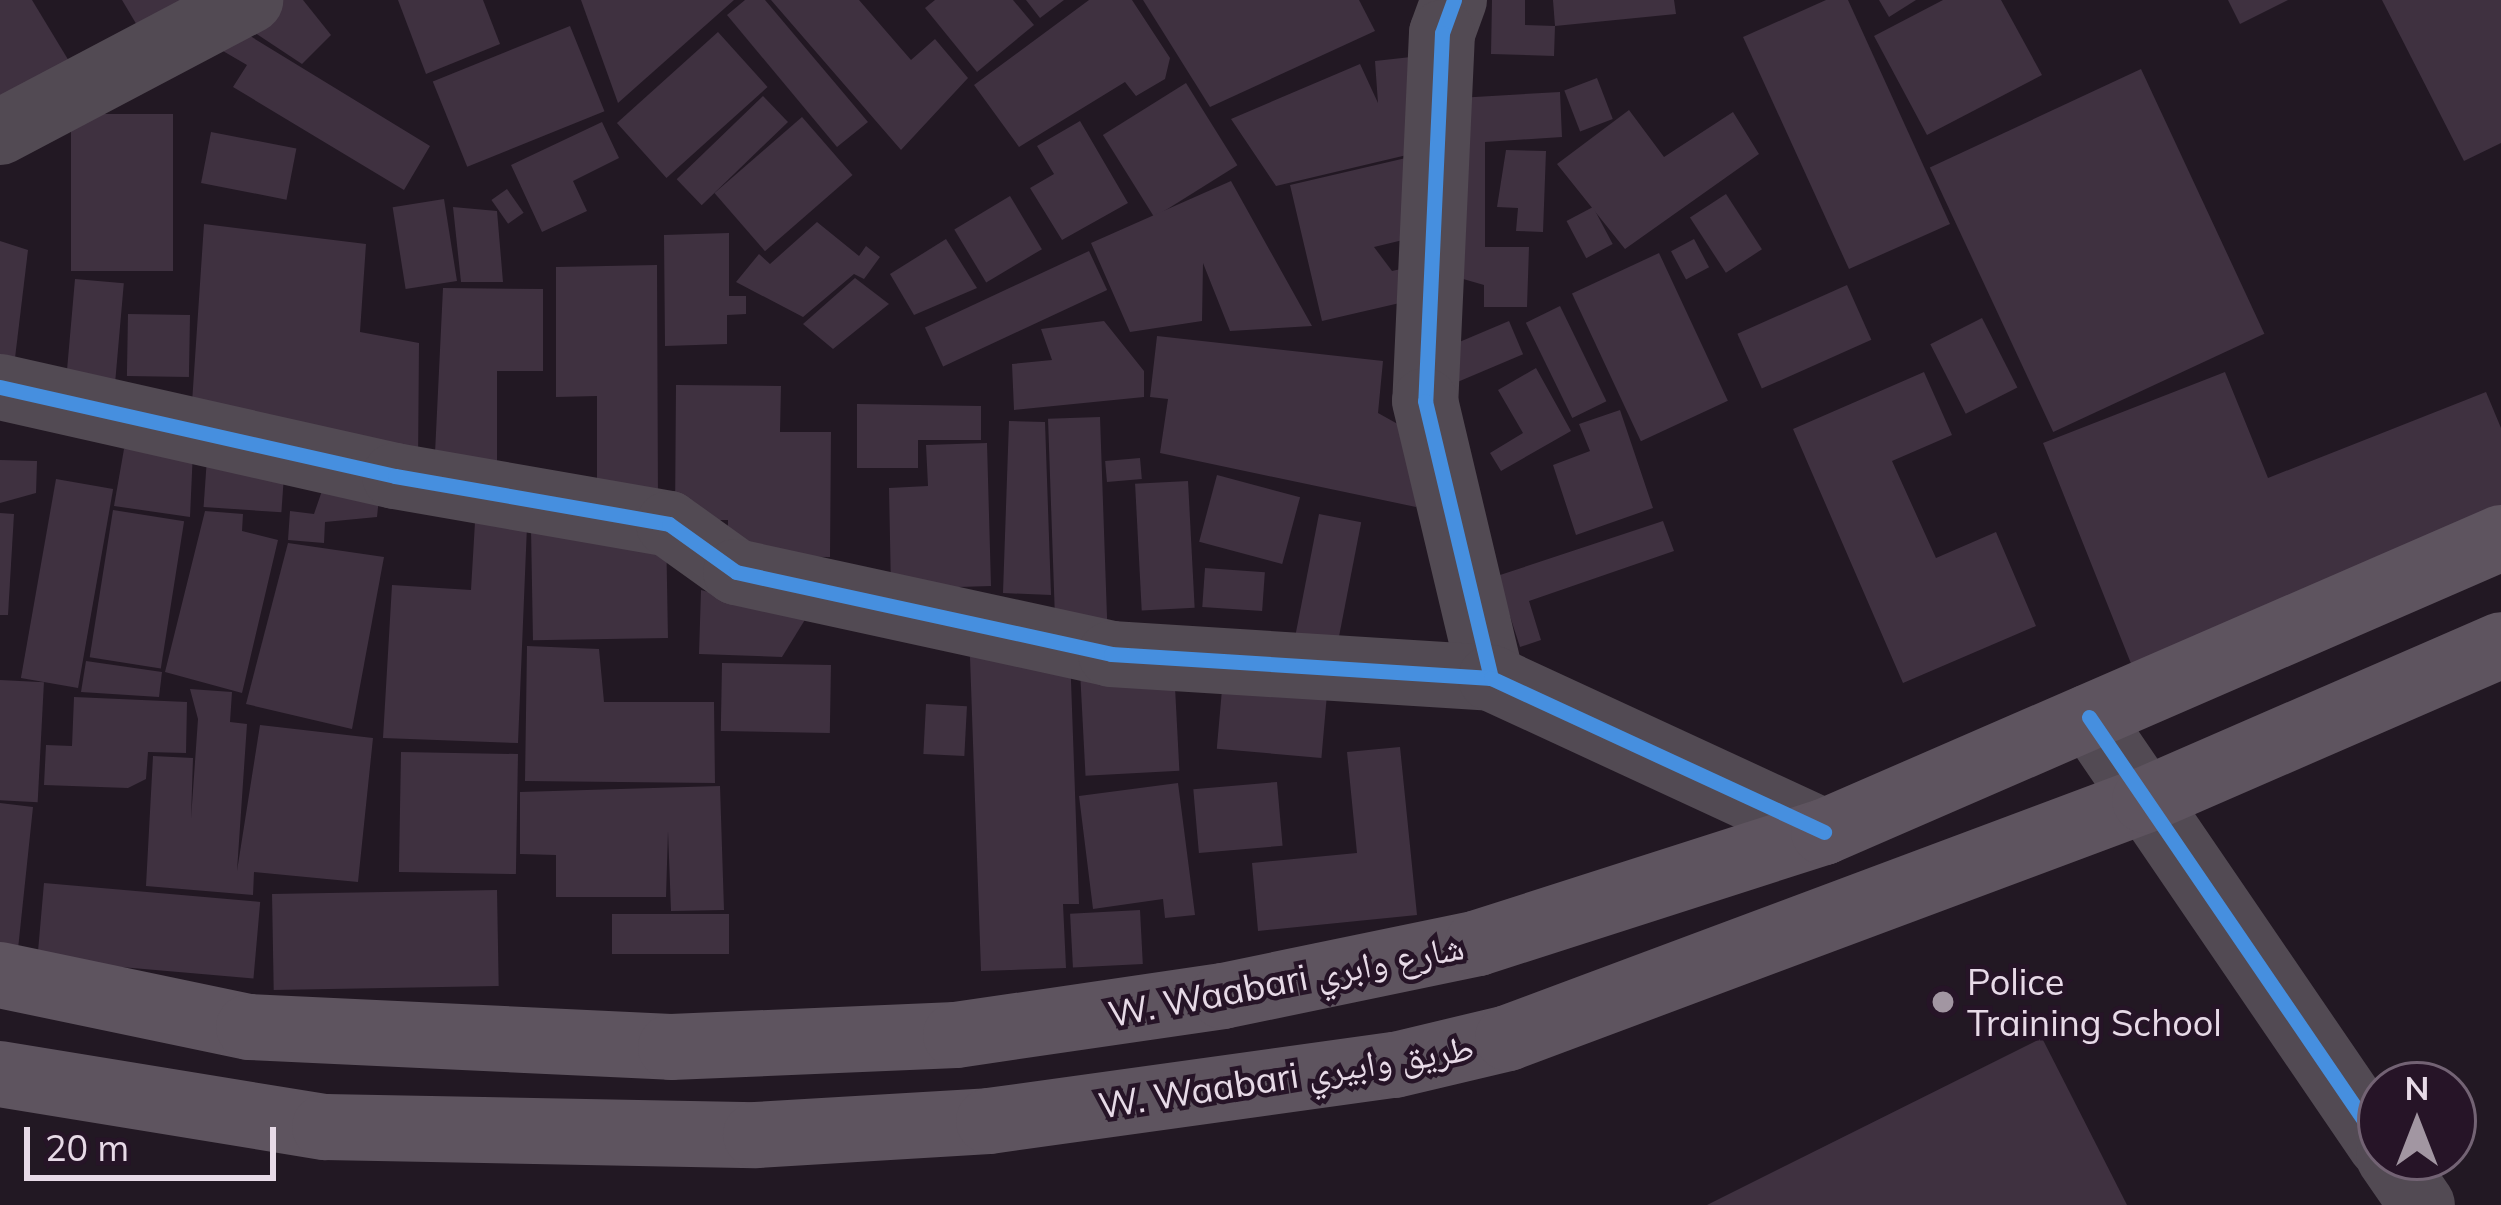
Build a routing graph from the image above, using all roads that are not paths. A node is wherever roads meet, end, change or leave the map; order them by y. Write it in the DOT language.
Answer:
graph roads {
  1 [pos="250,0"];
  2 [pos="1454,0"];
  3 [pos="0,132"];
  4 [pos="0,387"];
  5 [pos="2501,538"];
  6 [pos="2501,646"];
  7 [pos="1491,678"];
  8 [pos="2089,717"];
  9 [pos="2145,800"];
  10 [pos="1824,832"];
  11 [pos="0,975"];
  12 [pos="0,1074"];
  13 [pos="2357,1110"];
  1 -- 3 [label="street"];
  2 -- 7 [label="street"];
  4 -- 7 [label="street"];
  5 -- 8 [label="main road, W. Waabari شارع وابري"];
  6 -- 9 [label="main road, W. Waabari طريق وابيري"];
  7 -- 10 [label="street"];
  8 -- 9 [label="street"];
  8 -- 10 [label="main road, W. Waabari شارع وابري"];
  9 -- 12 [label="main road, W. Waabari طريق وابيري"];
  9 -- 13 [label="street"];
  10 -- 11 [label="main road, W. Waabari شارع وابري"];
}
